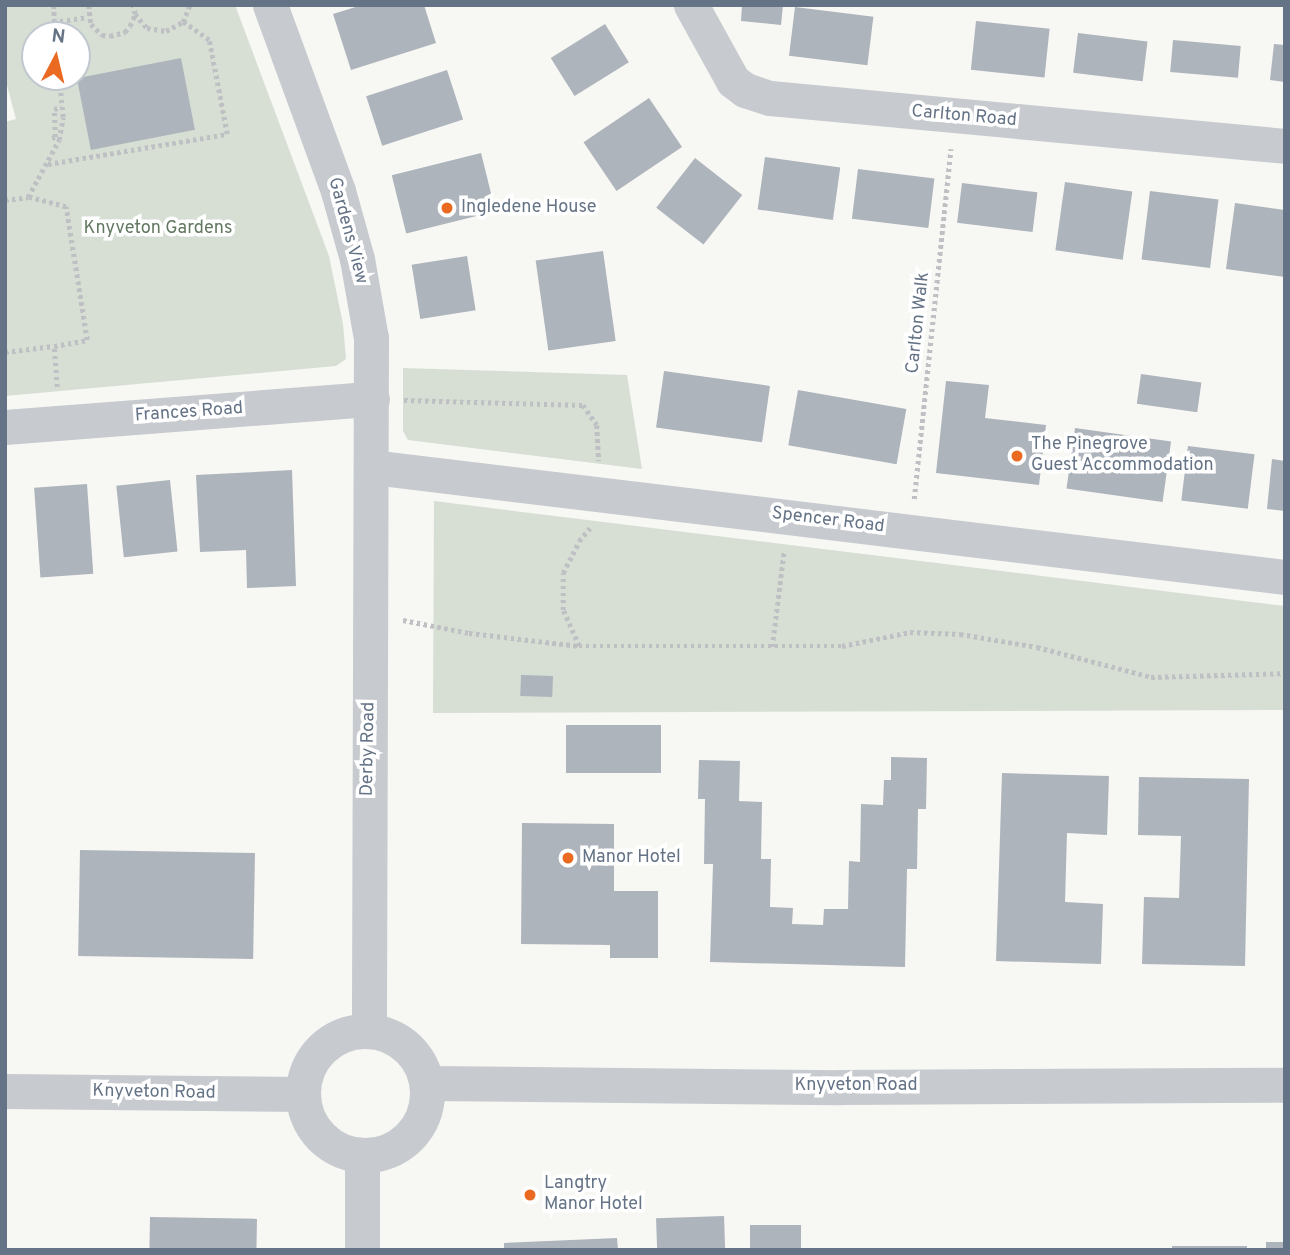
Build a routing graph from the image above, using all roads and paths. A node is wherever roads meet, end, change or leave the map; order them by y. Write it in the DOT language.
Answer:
graph roads {
  1 [pos="89,5"];
  2 [pos="133,5"];
  3 [pos="190,5"];
  4 [pos="270,5"];
  5 [pos="691,5"];
  6 [pos="135,14"];
  7 [pos="88,16"];
  8 [pos="59,21"];
  9 [pos="183,22"];
  10 [pos="60,91"];
  11 [pos="62,107"];
  12 [pos="954,117"];
  13 [pos="52,138"];
  14 [pos="1285,146"];
  15 [pos="48,164"];
  16 [pos="28,197"];
  17 [pos="5,200"];
  18 [pos="54,346"];
  19 [pos="5,352"];
  20 [pos="372,399"];
  21 [pos="60,423"];
  22 [pos="5,427"];
  23 [pos="372,467"];
  24 [pos="599,493"];
  25 [pos="789,516"];
  26 [pos="911,532"];
  27 [pos="1285,577"];
  28 [pos="372,613"];
  29 [pos="579,646"];
  30 [pos="772,647"];
  31 [pos="1285,673"];
  32 [pos="369,1030"];
  33 [pos="427,1083"];
  34 [pos="1285,1085"];
  35 [pos="5,1091"];
  36 [pos="303,1094"];
  37 [pos="362,1155"];
  38 [pos="362,1250"];
  1 -- 7 [label="path"];
  2 -- 6 [label="path"];
  3 -- 9 [label="path"];
  4 -- 20 [label="street, Gardens View"];
  5 -- 12 [label="street, Carlton Road"];
  6 -- 7 [label="path"];
  6 -- 9 [label="path"];
  7 -- 8 [label="path"];
  9 -- 15 [label="path"];
  10 -- 11 [label="path"];
  11 -- 13 [label="path"];
  11 -- 15 [label="path"];
  12 -- 14 [label="street, Carlton Road"];
  12 -- 26 [label="path, Carlton Walk"];
  15 -- 16 [label="path"];
  16 -- 17 [label="path"];
  16 -- 18 [label="path"];
  18 -- 19 [label="path"];
  18 -- 21 [label="path"];
  20 -- 21 [label="street, Frances Road"];
  20 -- 23 [label="street, Gardens View"];
  20 -- 24 [label="path"];
  21 -- 22 [label="street, Frances Road"];
  23 -- 24 [label="street, Spencer Road"];
  23 -- 28 [label="street, Derby Road"];
  24 -- 25 [label="street, Spencer Road"];
  24 -- 29 [label="path"];
  25 -- 26 [label="street, Spencer Road"];
  25 -- 30 [label="path"];
  26 -- 27 [label="street, Spencer Road"];
  28 -- 29 [label="path"];
  28 -- 32 [label="street, Derby Road"];
  29 -- 30 [label="path"];
  30 -- 31 [label="path"];
  32 -- 33 [label="street"];
  32 -- 36 [label="street"];
  33 -- 34 [label="street, Knyveton Road"];
  33 -- 37 [label="street"];
  35 -- 36 [label="street, Knyveton Road"];
  36 -- 37 [label="street"];
  37 -- 38 [label="street"];
}
